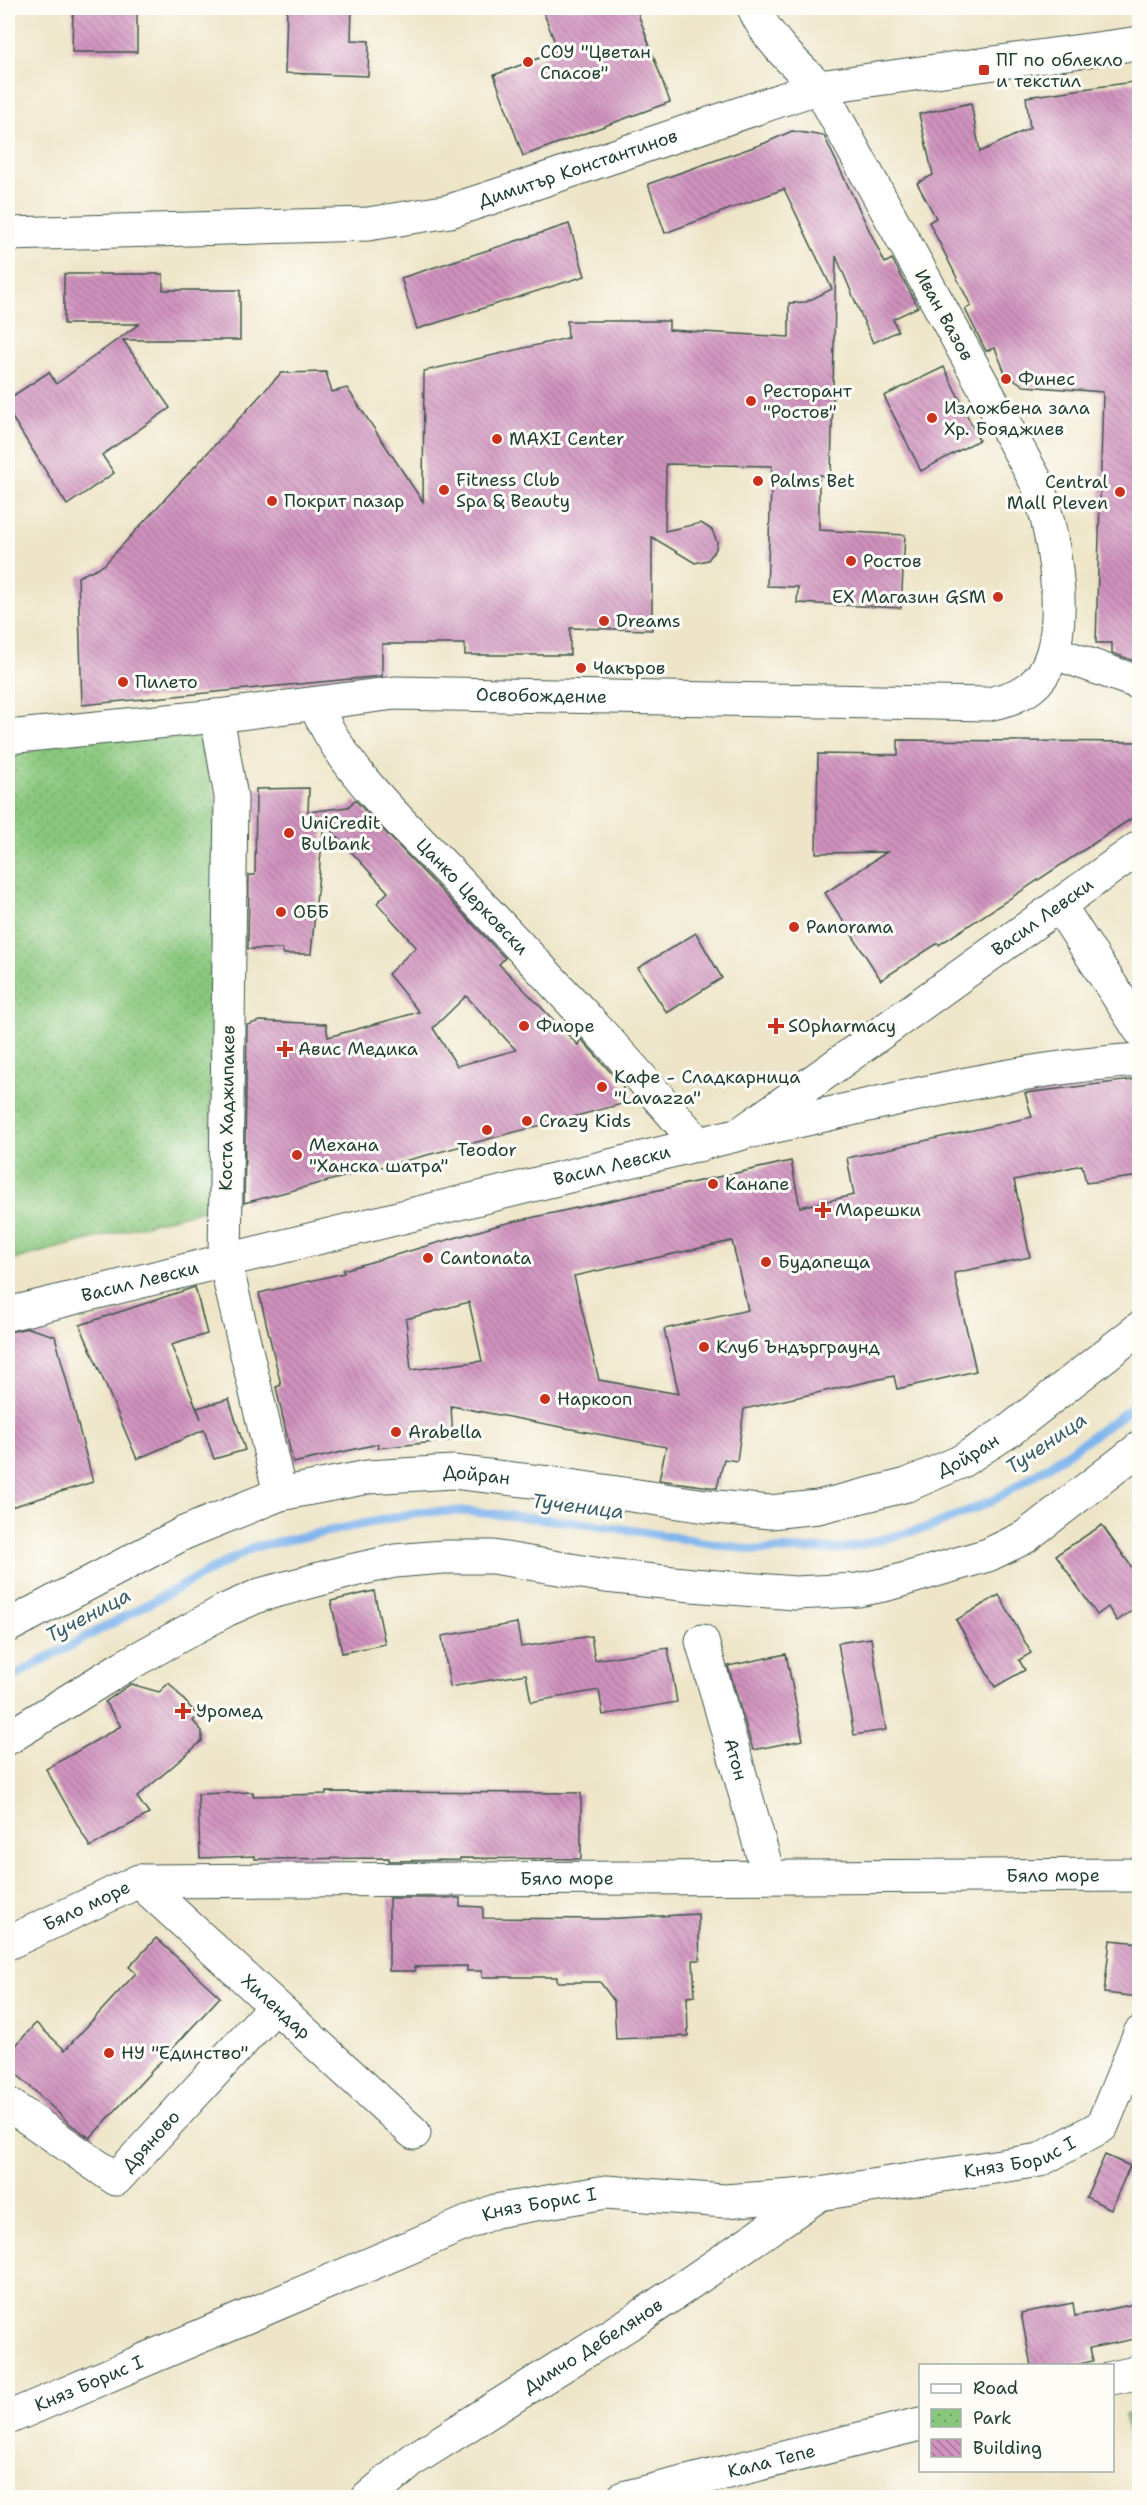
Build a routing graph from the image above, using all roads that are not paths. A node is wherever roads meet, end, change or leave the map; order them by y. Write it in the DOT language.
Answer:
graph roads {
  1 [pos="754,8"];
  2 [pos="1140,42"];
  3 [pos="819,87"];
  4 [pos="8,234"];
  5 [pos="1053,652"];
  6 [pos="1140,683"];
  7 [pos="315,704"];
  8 [pos="217,717"];
  9 [pos="8,737"];
  10 [pos="1140,847"];
  11 [pos="1059,905"];
  12 [pos="1140,1030"];
  13 [pos="1140,1060"];
  14 [pos="740,1134"];
  15 [pos="699,1145"];
  16 [pos="225,1261"];
  17 [pos="8,1314"];
  18 [pos="1140,1328"];
  19 [pos="1140,1448"];
  20 [pos="280,1494"];
  21 [pos="8,1626"];
  22 [pos="702,1641"];
  23 [pos="8,1738"];
  24 [pos="1140,1875"];
  25 [pos="769,1877"];
  26 [pos="139,1881"];
  27 [pos="8,1943"];
  28 [pos="274,2007"];
  29 [pos="1140,2033"];
  30 [pos="8,2104"];
  31 [pos="414,2133"];
  32 [pos="819,2194"];
  33 [pos="1140,2372"];
  34 [pos="1114,2378"];
  35 [pos="8,2418"];
  36 [pos="919,2424"];
  37 [pos="368,2498"];
  38 [pos="623,2498"];
  1 -- 3 [label="street, Иван Вазов"];
  2 -- 3 [label="street, Димитър Константинов"];
  3 -- 4 [label="street, Димитър Константинов"];
  3 -- 5 [label="street, Иван Вазов"];
  5 -- 6 [label="street"];
  5 -- 7 [label="street, Освобождение"];
  7 -- 8 [label="street, Освобождение"];
  7 -- 15 [label="street, Цанко Церковски"];
  8 -- 9 [label="street, Освобождение"];
  8 -- 16 [label="street, Коста Хаджипакев"];
  10 -- 11 [label="street, Васил Левски"];
  11 -- 12 [label="street"];
  11 -- 14 [label="street, Васил Левски"];
  13 -- 14 [label="street"];
  14 -- 15 [label="street, Васил Левски"];
  15 -- 16 [label="street, Васил Левски"];
  16 -- 17 [label="street, Васил Левски"];
  16 -- 20 [label="street, Коста Хаджипакев"];
  18 -- 20 [label="street, Дойран"];
  19 -- 23 [label="street"];
  20 -- 21 [label="street, Дойран"];
  22 -- 25 [label="street, Атон"];
  24 -- 25 [label="street, Бяло море"];
  25 -- 26 [label="street, Бяло море"];
  26 -- 27 [label="street, Бяло море"];
  26 -- 28 [label="street, Хилендар"];
  28 -- 30 [label="street, Дряново"];
  28 -- 31 [label="street, Хилендар"];
  29 -- 32 [label="street, Княз Борис I"];
  32 -- 35 [label="street, Княз Борис I"];
  32 -- 37 [label="street, Димчо Дебелянов"];
  33 -- 34 [label="street"];
  36 -- 38 [label="street, Кала Тепе"];
}
